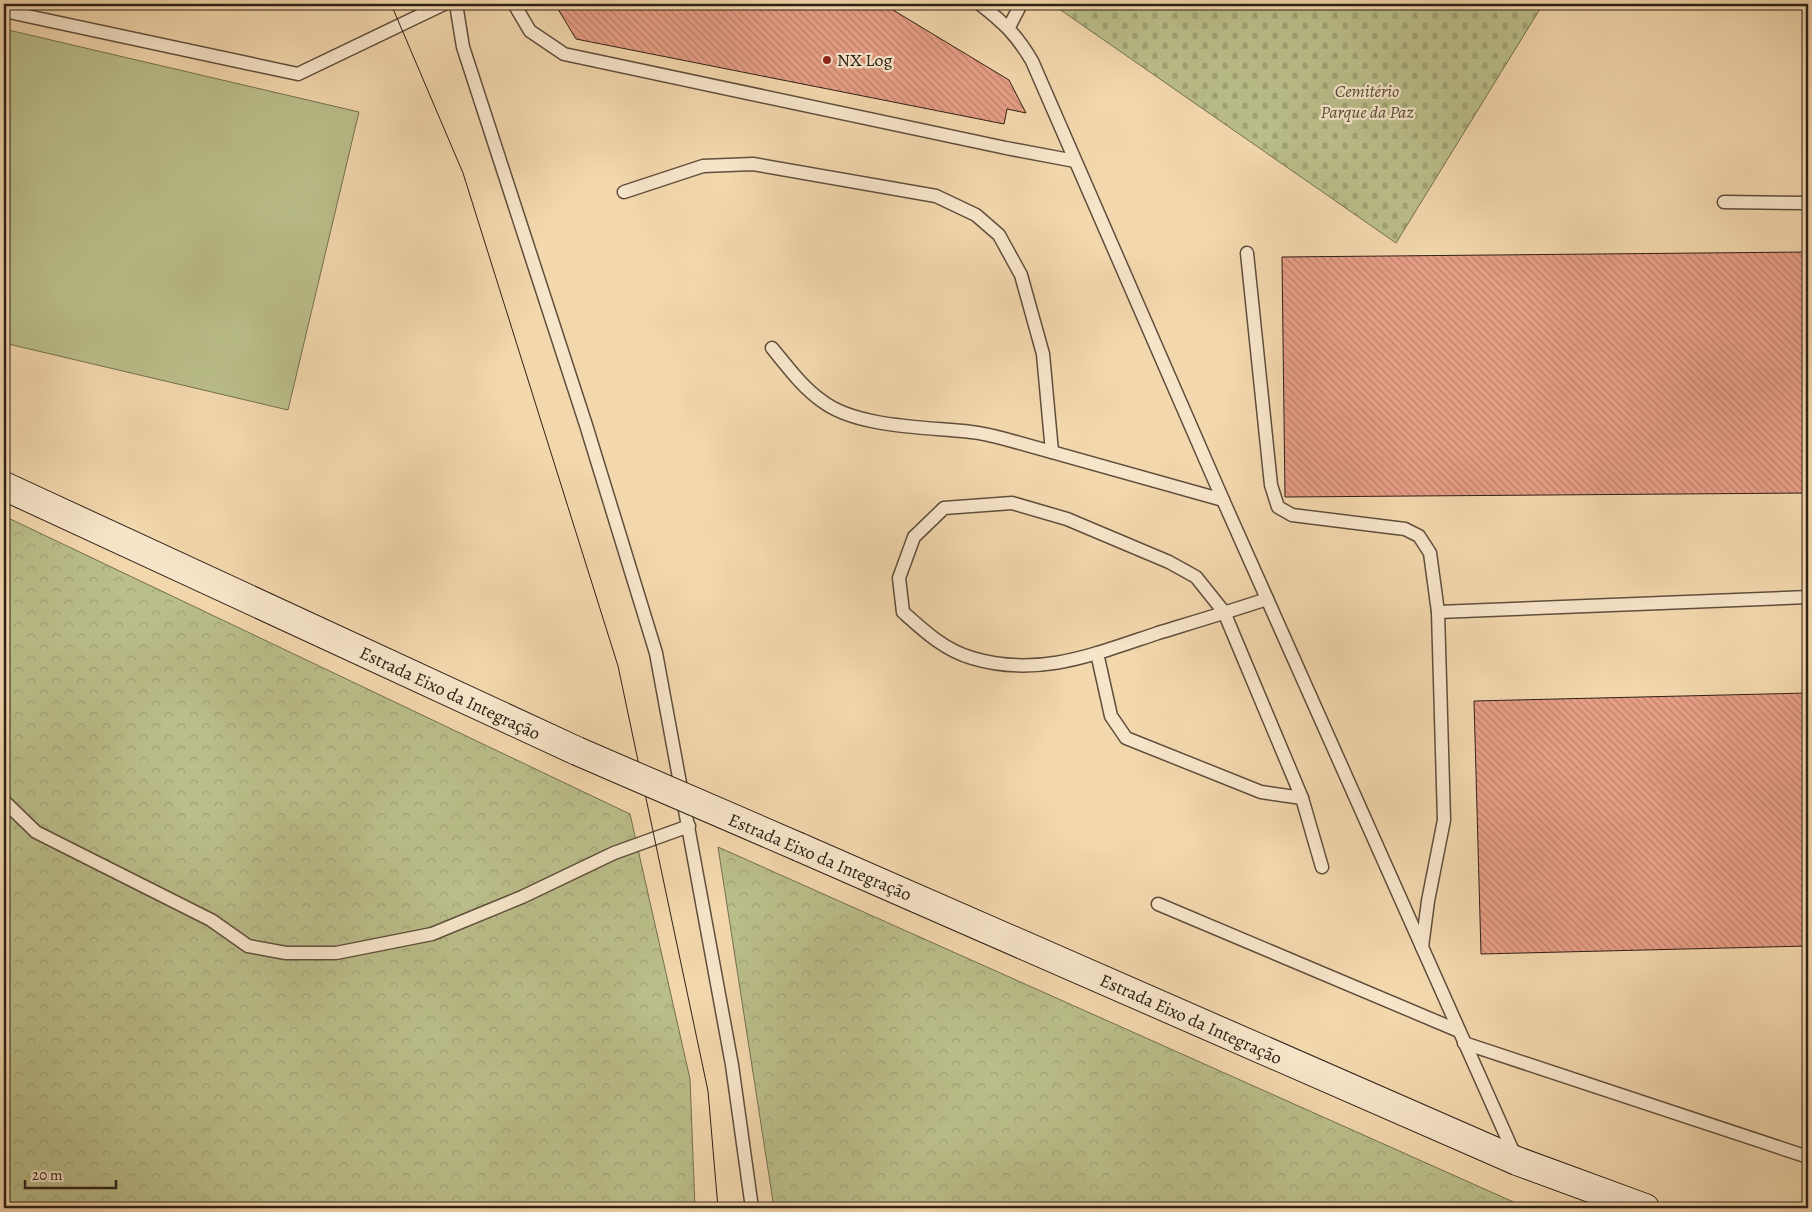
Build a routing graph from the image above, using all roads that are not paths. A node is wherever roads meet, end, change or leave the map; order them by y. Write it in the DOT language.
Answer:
graph roads {
  1 [pos="456,4"];
  2 [pos="514,4"];
  3 [pos="980,4"];
  4 [pos="1021,4"];
  5 [pos="438,5"];
  6 [pos="4,11"];
  7 [pos="1008,27"];
  8 [pos="1076,161"];
  9 [pos="624,192"];
  10 [pos="1724,202"];
  11 [pos="1808,203"];
  12 [pos="1248,253"];
  13 [pos="772,348"];
  14 [pos="1052,452"];
  15 [pos="4,486"];
  16 [pos="1222,500"];
  17 [pos="1808,597"];
  18 [pos="1267,599"];
  19 [pos="1224,612"];
  20 [pos="1438,612"];
  21 [pos="1097,653"];
  22 [pos="1302,798"];
  23 [pos="4,801"];
  24 [pos="688,826"];
  25 [pos="1322,867"];
  26 [pos="1158,904"];
  27 [pos="1422,947"];
  28 [pos="1459,1031"];
  29 [pos="1464,1043"];
  30 [pos="1808,1157"];
  31 [pos="1517,1161"];
  32 [pos="752,1208"];
  33 [pos="1645,1208"];
  1 -- 24 [label="lane"];
  2 -- 8 [label="lane"];
  3 -- 7 [label="lane"];
  4 -- 7 [label="lane"];
  5 -- 6 [label="lane"];
  7 -- 8 [label="lane"];
  8 -- 16 [label="lane"];
  9 -- 14 [label="lane"];
  10 -- 11 [label="lane"];
  12 -- 20 [label="lane"];
  13 -- 14 [label="lane"];
  14 -- 16 [label="lane"];
  15 -- 31 [label="main road, Estrada Eixo da Integração, bridge"];
  16 -- 18 [label="lane"];
  17 -- 20 [label="lane"];
  18 -- 19 [label="lane"];
  18 -- 27 [label="lane"];
  19 -- 21 [label="lane"];
  19 -- 21 [label="lane"];
  19 -- 22 [label="lane"];
  20 -- 27 [label="lane"];
  21 -- 22 [label="lane"];
  22 -- 25 [label="lane"];
  23 -- 24 [label="lane"];
  24 -- 32 [label="lane"];
  26 -- 28 [label="lane"];
  27 -- 28 [label="lane"];
  28 -- 29 [label="lane"];
  29 -- 30 [label="lane"];
  29 -- 31 [label="lane"];
  31 -- 33 [label="main road, Estrada Eixo da Integração"];
}
